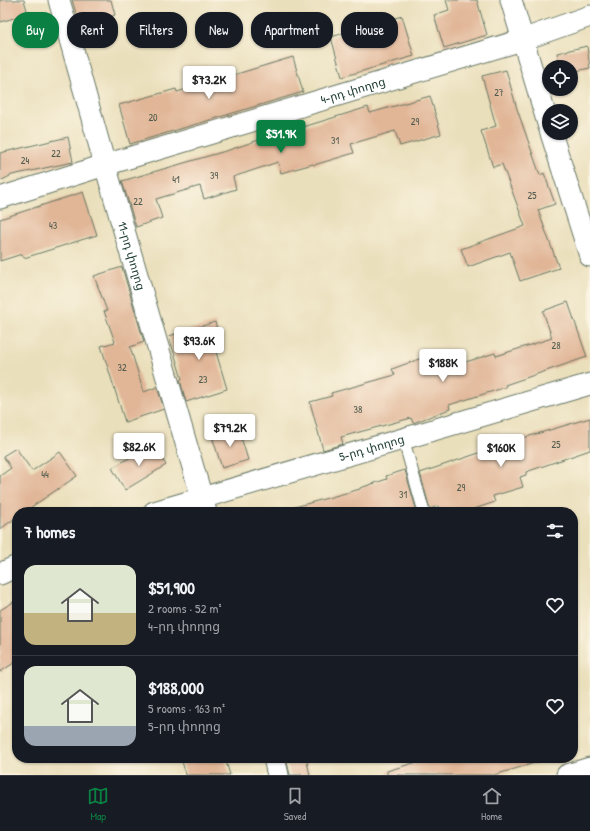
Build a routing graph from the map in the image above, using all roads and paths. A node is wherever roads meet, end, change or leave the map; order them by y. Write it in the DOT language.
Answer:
graph roads {
  1 [pos="59,0"];
  2 [pos="511,0"];
  3 [pos="590,16"];
  4 [pos="522,40"];
  5 [pos="542,104"];
  6 [pos="553,140"];
  7 [pos="105,165"];
  8 [pos="0,198"];
  9 [pos="590,256"];
  10 [pos="590,384"];
  11 [pos="402,438"];
  12 [pos="204,504"];
  13 [pos="185,507"];
  14 [pos="423,507"];
  15 [pos="12,568"];
  16 [pos="0,574"];
  17 [pos="275,763"];
  18 [pos="590,768"];
  19 [pos="278,775"];
  20 [pos="567,775"];
  1 -- 7 [label="street, 11-րդ փողոց"];
  2 -- 4 [label="street"];
  3 -- 4 [label="street, 4-րդ փողոց"];
  4 -- 5 [label="street"];
  4 -- 7 [label="street, 4-րդ փողոց"];
  6 -- 9 [label="street"];
  7 -- 8 [label="street, 4-րդ փողոց"];
  7 -- 12 [label="street, 11-րդ փողոց"];
  10 -- 11 [label="street, 5-րդ փողոց"];
  11 -- 12 [label="street, 5-րդ փողոց"];
  11 -- 14 [label="lane"];
  12 -- 13 [label="street, 5-րդ փողոց"];
  15 -- 16 [label="street"];
  17 -- 19 [label="street"];
  18 -- 20 [label="street"];
}
